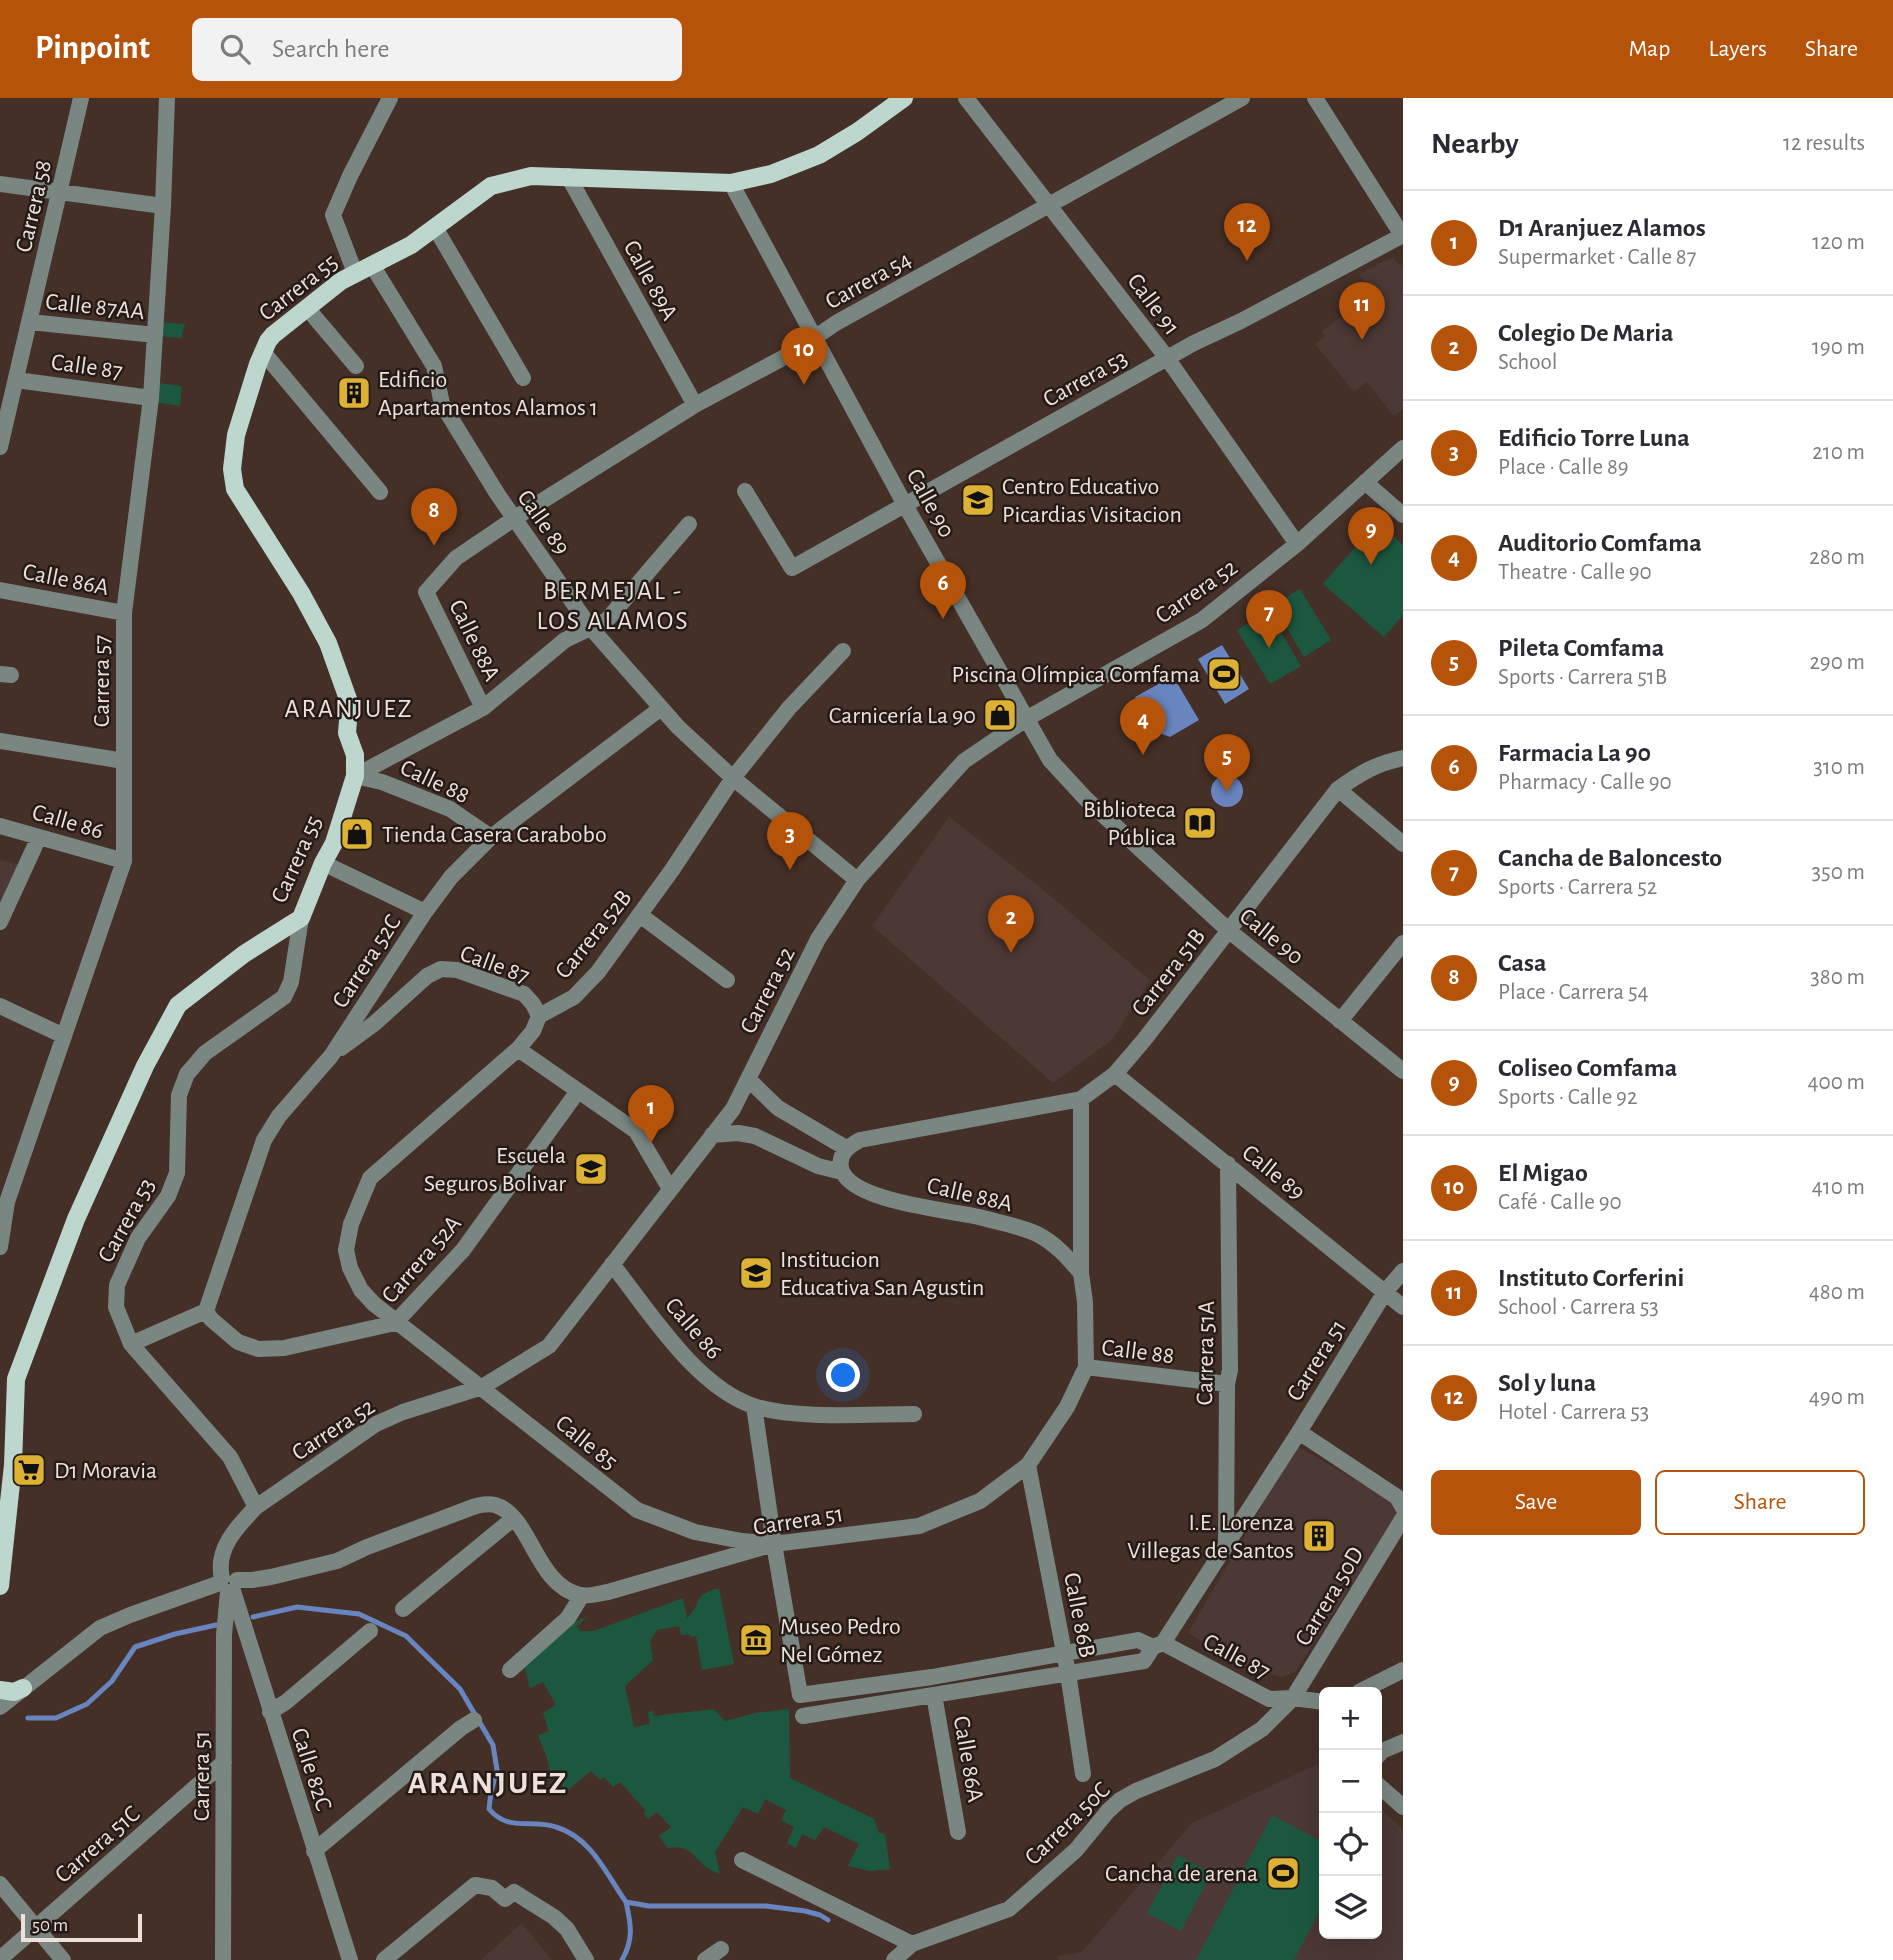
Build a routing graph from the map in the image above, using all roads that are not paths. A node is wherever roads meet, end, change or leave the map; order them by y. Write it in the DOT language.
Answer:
graph roads {
  1 [pos="81,98"];
  2 [pos="167,98"];
  3 [pos="390,98"];
  4 [pos="904,98"];
  5 [pos="966,98"];
  6 [pos="1315,98"];
  7 [pos="1234,100"];
  8 [pos="568,176"];
  9 [pos="731,183"];
  10 [pos="0,184"];
  11 [pos="60,192"];
  12 [pos="1049,204"];
  13 [pos="163,206"];
  14 [pos="436,229"];
  15 [pos="1402,235"];
  16 [pos="372,265"];
  17 [pos="355,273"];
  18 [pos="307,308"];
  19 [pos="30,322"];
  20 [pos="155,335"];
  21 [pos="816,337"];
  22 [pos="263,352"];
  23 [pos="1167,358"];
  24 [pos="356,366"];
  25 [pos="523,378"];
  26 [pos="16,380"];
  27 [pos="150,398"];
  28 [pos="695,405"];
  29 [pos="0,447"];
  30 [pos="1403,447"];
  31 [pos="1365,482"];
  32 [pos="746,491"];
  33 [pos="380,492"];
  34 [pos="905,505"];
  35 [pos="1403,515"];
  36 [pos="515,518"];
  37 [pos="689,524"];
  38 [pos="1297,544"];
  39 [pos="0,590"];
  40 [pos="426,592"];
  41 [pos="124,613"];
  42 [pos="590,627"];
  43 [pos="843,652"];
  44 [pos="483,708"];
  45 [pos="661,708"];
  46 [pos="1026,719"];
  47 [pos="0,741"];
  48 [pos="1403,758"];
  49 [pos="124,761"];
  50 [pos="355,776"];
  51 [pos="733,778"];
  52 [pos="1338,789"];
  53 [pos="0,826"];
  54 [pos="39,836"];
  55 [pos="491,837"];
  56 [pos="1403,844"];
  57 [pos="124,861"];
  58 [pos="323,863"];
  59 [pos="857,880"];
  60 [pos="425,912"];
  61 [pos="640,915"];
  62 [pos="301,918"];
  63 [pos="0,922"];
  64 [pos="1228,930"];
  65 [pos="1403,943"];
  66 [pos="727,980"];
  67 [pos="0,1006"];
  68 [pos="539,1016"];
  69 [pos="1340,1021"];
  70 [pos="64,1036"];
  71 [pos="518,1049"];
  72 [pos="331,1056"];
  73 [pos="1403,1072"];
  74 [pos="1115,1074"];
  75 [pos="748,1079"];
  76 [pos="578,1091"];
  77 [pos="1081,1099"];
  78 [pos="712,1135"];
  79 [pos="846,1148"];
  80 [pos="1228,1164"];
  81 [pos="842,1172"];
  82 [pos="670,1189"];
  83 [pos="0,1247"];
  84 [pos="612,1264"];
  85 [pos="1403,1271"];
  86 [pos="1082,1273"];
  87 [pos="1385,1292"];
  88 [pos="1403,1307"];
  89 [pos="206,1311"];
  90 [pos="396,1323"];
  91 [pos="131,1345"];
  92 [pos="1086,1367"];
  93 [pos="1227,1384"];
  94 [pos="482,1387"];
  95 [pos="754,1406"];
  96 [pos="914,1414"];
  97 [pos="1299,1432"];
  98 [pos="1028,1465"];
  99 [pos="256,1507"];
  100 [pos="1403,1507"];
  101 [pos="514,1518"];
  102 [pos="1403,1518"];
  103 [pos="1227,1543"];
  104 [pos="774,1544"];
  105 [pos="228,1585"];
  106 [pos="0,1586"];
  107 [pos="582,1595"];
  108 [pos="403,1608"];
  109 [pos="370,1631"];
  110 [pos="1158,1645"];
  111 [pos="1063,1653"];
  112 [pos="1403,1670"];
  113 [pos="510,1671"];
  114 [pos="1068,1672"];
  115 [pos="1369,1687"];
  116 [pos="23,1688"];
  117 [pos="0,1690"];
  118 [pos="934,1695"];
  119 [pos="1293,1698"];
  120 [pos="1319,1701"];
  121 [pos="0,1706"];
  122 [pos="270,1712"];
  123 [pos="803,1716"];
  124 [pos="468,1724"];
  125 [pos="1403,1742"];
  126 [pos="1382,1751"];
  127 [pos="224,1762"];
  128 [pos="1083,1774"];
  129 [pos="1382,1788"];
  130 [pos="1403,1807"];
  131 [pos="958,1832"];
  132 [pos="314,1851"];
  133 [pos="742,1860"];
  134 [pos="0,1884"];
  135 [pos="36,1926"];
  136 [pos="912,1944"];
  137 [pos="721,1949"];
  138 [pos="0,1959"];
  139 [pos="63,1960"];
  140 [pos="223,1960"];
  141 [pos="350,1960"];
  142 [pos="384,1960"];
  143 [pos="586,1960"];
  144 [pos="705,1960"];
  145 [pos="894,1960"];
  1 -- 11 [label="street, Carrera 58"];
  2 -- 13 [label="street, Carrera 57"];
  3 -- 17 [label="street"];
  4 -- 9 [label="main road, Carrera 55"];
  5 -- 12 [label="street, Calle 91"];
  6 -- 15 [label="street"];
  7 -- 12 [label="street, Carrera 54"];
  8 -- 9 [label="main road, Carrera 55"];
  8 -- 14 [label="main road, Carrera 55"];
  8 -- 28 [label="street, Calle 89A"];
  9 -- 21 [label="street, Calle 90"];
  10 -- 11 [label="street"];
  11 -- 13 [label="street"];
  11 -- 19 [label="street, Carrera 58"];
  12 -- 21 [label="street, Carrera 54"];
  12 -- 23 [label="street, Calle 91"];
  13 -- 20 [label="street, Carrera 57"];
  14 -- 16 [label="main road, Carrera 55"];
  14 -- 25 [label="street"];
  15 -- 23 [label="street, Carrera 53"];
  16 -- 17 [label="main road, Carrera 55"];
  16 -- 36 [label="street, Calle 89"];
  17 -- 18 [label="main road, Carrera 55"];
  18 -- 22 [label="main road, Carrera 55"];
  18 -- 24 [label="street"];
  19 -- 20 [label="street, Calle 87AA"];
  19 -- 26 [label="street, Carrera 58"];
  20 -- 27 [label="street, Carrera 57"];
  21 -- 28 [label="street, Carrera 54"];
  21 -- 34 [label="street, Calle 90"];
  22 -- 33 [label="street"];
  22 -- 50 [label="main road, Carrera 55"];
  23 -- 34 [label="street, Carrera 53"];
  23 -- 38 [label="street, Calle 91"];
  26 -- 27 [label="street, Calle 87"];
  26 -- 29 [label="street, Carrera 58"];
  27 -- 41 [label="street, Carrera 57"];
  28 -- 36 [label="street, Carrera 54"];
  30 -- 31 [label="street, Carrera 52"];
  31 -- 35 [label="street"];
  31 -- 38 [label="street, Carrera 52"];
  32 -- 34 [label="street, Carrera 53"];
  34 -- 46 [label="street, Calle 90"];
  36 -- 40 [label="street, Carrera 54"];
  36 -- 42 [label="street, Calle 89"];
  37 -- 42 [label="street"];
  38 -- 46 [label="street, Carrera 52"];
  39 -- 41 [label="street, Calle 86A"];
  40 -- 44 [label="street, Calle 88A"];
  41 -- 49 [label="street, Carrera 57"];
  42 -- 44 [label="street"];
  42 -- 45 [label="street, Calle 89"];
  43 -- 51 [label="street, Carrera 52B"];
  44 -- 50 [label="street"];
  45 -- 51 [label="street, Calle 89"];
  45 -- 55 [label="street, Carrera 52C"];
  46 -- 59 [label="street, Carrera 52"];
  46 -- 64 [label="street, Calle 90"];
  47 -- 49 [label="street"];
  48 -- 52 [label="street, Carrera 51B"];
  49 -- 57 [label="street, Carrera 57"];
  50 -- 55 [label="street, Calle 88"];
  50 -- 58 [label="main road, Carrera 55"];
  51 -- 59 [label="street, Calle 89"];
  51 -- 61 [label="street, Carrera 52B"];
  52 -- 56 [label="street"];
  52 -- 64 [label="street, Carrera 51B"];
  53 -- 54 [label="street, Calle 86"];
  54 -- 57 [label="street, Calle 86"];
  54 -- 63 [label="street"];
  55 -- 60 [label="street, Carrera 52C"];
  57 -- 70 [label="street, Carrera 57"];
  58 -- 60 [label="street"];
  58 -- 62 [label="main road, Carrera 55"];
  59 -- 75 [label="street, Carrera 52"];
  60 -- 72 [label="street, Carrera 52C"];
  61 -- 66 [label="street"];
  61 -- 68 [label="street, Carrera 52B"];
  62 -- 91 [label="street, Carrera 53"];
  62 -- 106 [label="main road, Carrera 55"];
  64 -- 69 [label="street, Calle 90"];
  64 -- 74 [label="street, Carrera 51B"];
  65 -- 69 [label="street"];
  67 -- 70 [label="street"];
  68 -- 71 [label="street"];
  68 -- 72 [label="street, Calle 87"];
  69 -- 73 [label="street, Calle 90"];
  70 -- 83 [label="street, Carrera 57"];
  71 -- 76 [label="street"];
  71 -- 90 [label="street"];
  72 -- 89 [label="street, Carrera 52C"];
  74 -- 77 [label="street, Carrera 51B"];
  74 -- 80 [label="street, Calle 89"];
  75 -- 78 [label="street, Carrera 52"];
  75 -- 79 [label="street"];
  76 -- 82 [label="street"];
  76 -- 90 [label="street, Carrera 52A"];
  77 -- 79 [label="street"];
  77 -- 86 [label="street, Carrera 51"];
  78 -- 81 [label="street, Calle 88A"];
  78 -- 82 [label="street, Carrera 52"];
  79 -- 81 [label="street"];
  80 -- 87 [label="street, Calle 89"];
  80 -- 93 [label="street, Carrera 51A"];
  81 -- 86 [label="street, Calle 88A"];
  82 -- 84 [label="street, Carrera 52"];
  84 -- 94 [label="street, Carrera 52"];
  84 -- 95 [label="street, Calle 86"];
  85 -- 87 [label="street, Carrera 51"];
  86 -- 92 [label="street, Carrera 51"];
  87 -- 88 [label="street, Calle 89"];
  87 -- 97 [label="street, Carrera 51"];
  89 -- 90 [label="street, Carrera 52A"];
  89 -- 91 [label="street"];
  90 -- 94 [label="street, Calle 85"];
  91 -- 99 [label="street, Carrera 53"];
  92 -- 93 [label="street, Calle 88"];
  92 -- 98 [label="street, Carrera 51"];
  93 -- 103 [label="street, Carrera 51A"];
  94 -- 99 [label="street, Carrera 52"];
  94 -- 104 [label="street, Calle 85"];
  95 -- 96 [label="street, Calle 86"];
  95 -- 104 [label="street"];
  97 -- 100 [label="street"];
  97 -- 103 [label="street, Carrera 51"];
  98 -- 104 [label="street, Carrera 51"];
  98 -- 111 [label="street, Calle 86B"];
  99 -- 105 [label="street, Carrera 52"];
  101 -- 105 [label="street"];
  101 -- 107 [label="street"];
  101 -- 108 [label="street"];
  102 -- 119 [label="street, Carrera 50D"];
  103 -- 110 [label="street, Carrera 51"];
  104 -- 107 [label="street, Carrera 51"];
  104 -- 111 [label="street"];
  105 -- 116 [label="street"];
  105 -- 122 [label="street, Calle 82C"];
  105 -- 127 [label="street, Carrera 51"];
  107 -- 113 [label="street"];
  109 -- 122 [label="street"];
  110 -- 111 [label="street"];
  110 -- 114 [label="street, Carrera 51"];
  110 -- 119 [label="street, Calle 87"];
  111 -- 114 [label="street, Calle 86B"];
  112 -- 115 [label="street"];
  114 -- 118 [label="street, Carrera 51"];
  114 -- 128 [label="street, Calle 86B"];
  116 -- 117 [label="main road"];
  116 -- 121 [label="street"];
  118 -- 123 [label="street, Carrera 51"];
  118 -- 131 [label="street, Calle 86A"];
  119 -- 120 [label="street"];
  119 -- 136 [label="street, Carrera 50C"];
  122 -- 132 [label="street, Calle 82C"];
  124 -- 132 [label="street"];
  125 -- 126 [label="street"];
  127 -- 135 [label="street, Carrera 51C"];
  127 -- 140 [label="street, Carrera 51"];
  129 -- 130 [label="street"];
  132 -- 141 [label="street, Calle 82C"];
  133 -- 136 [label="street"];
  134 -- 135 [label="street"];
  135 -- 138 [label="street, Carrera 51C"];
  135 -- 139 [label="street"];
  136 -- 145 [label="street"];
  137 -- 144 [label="street"];
  142 -- 143 [label="street"];
}
